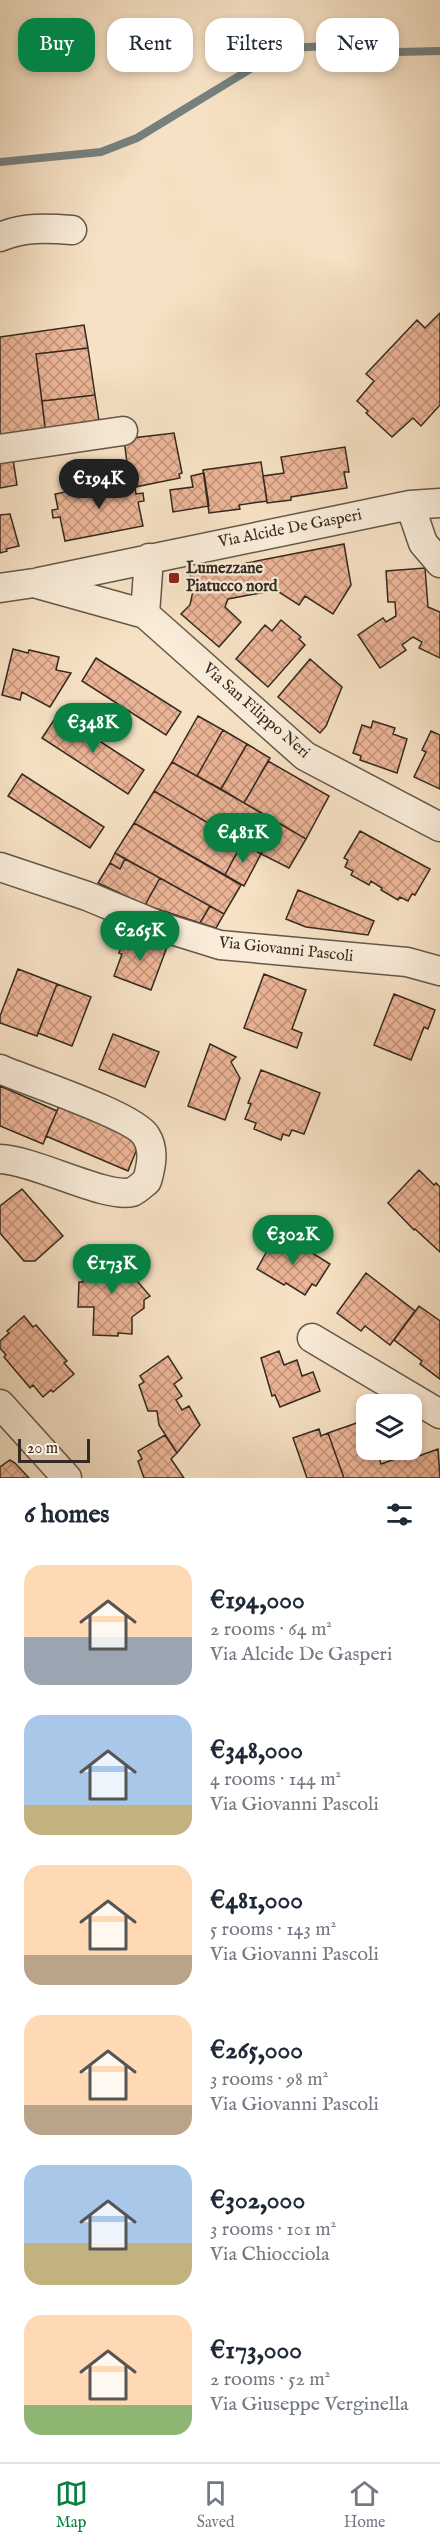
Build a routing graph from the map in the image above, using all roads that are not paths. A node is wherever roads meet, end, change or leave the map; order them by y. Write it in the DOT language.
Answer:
graph roads {
  1 [pos="72,230"];
  2 [pos="0,237"];
  3 [pos="123,431"];
  4 [pos="0,449"];
  5 [pos="440,503"];
  6 [pos="410,505"];
  7 [pos="149,558"];
  8 [pos="440,563"];
  9 [pos="34,583"];
  10 [pos="0,588"];
  11 [pos="145,614"];
  12 [pos="440,827"];
  13 [pos="0,867"];
  14 [pos="440,971"];
  15 [pos="0,1069"];
  16 [pos="0,1160"];
  17 [pos="312,1338"];
  18 [pos="0,1404"];
  19 [pos="440,1414"];
  20 [pos="67,1478"];
  1 -- 2 [label="street"];
  3 -- 4 [label="street"];
  5 -- 6 [label="street, Via Alcide De Gasperi"];
  6 -- 7 [label="street, Via Alcide De Gasperi"];
  6 -- 8 [label="street"];
  7 -- 9 [label="street, Via Alcide De Gasperi"];
  7 -- 11 [label="street"];
  9 -- 10 [label="street, Via San Filippo Neri"];
  9 -- 11 [label="street, Via San Filippo Neri"];
  11 -- 12 [label="street, Via San Filippo Neri"];
  13 -- 14 [label="street, Via Giovanni Pascoli"];
  15 -- 16 [label="street"];
  17 -- 19 [label="street"];
  18 -- 20 [label="street"];
}
